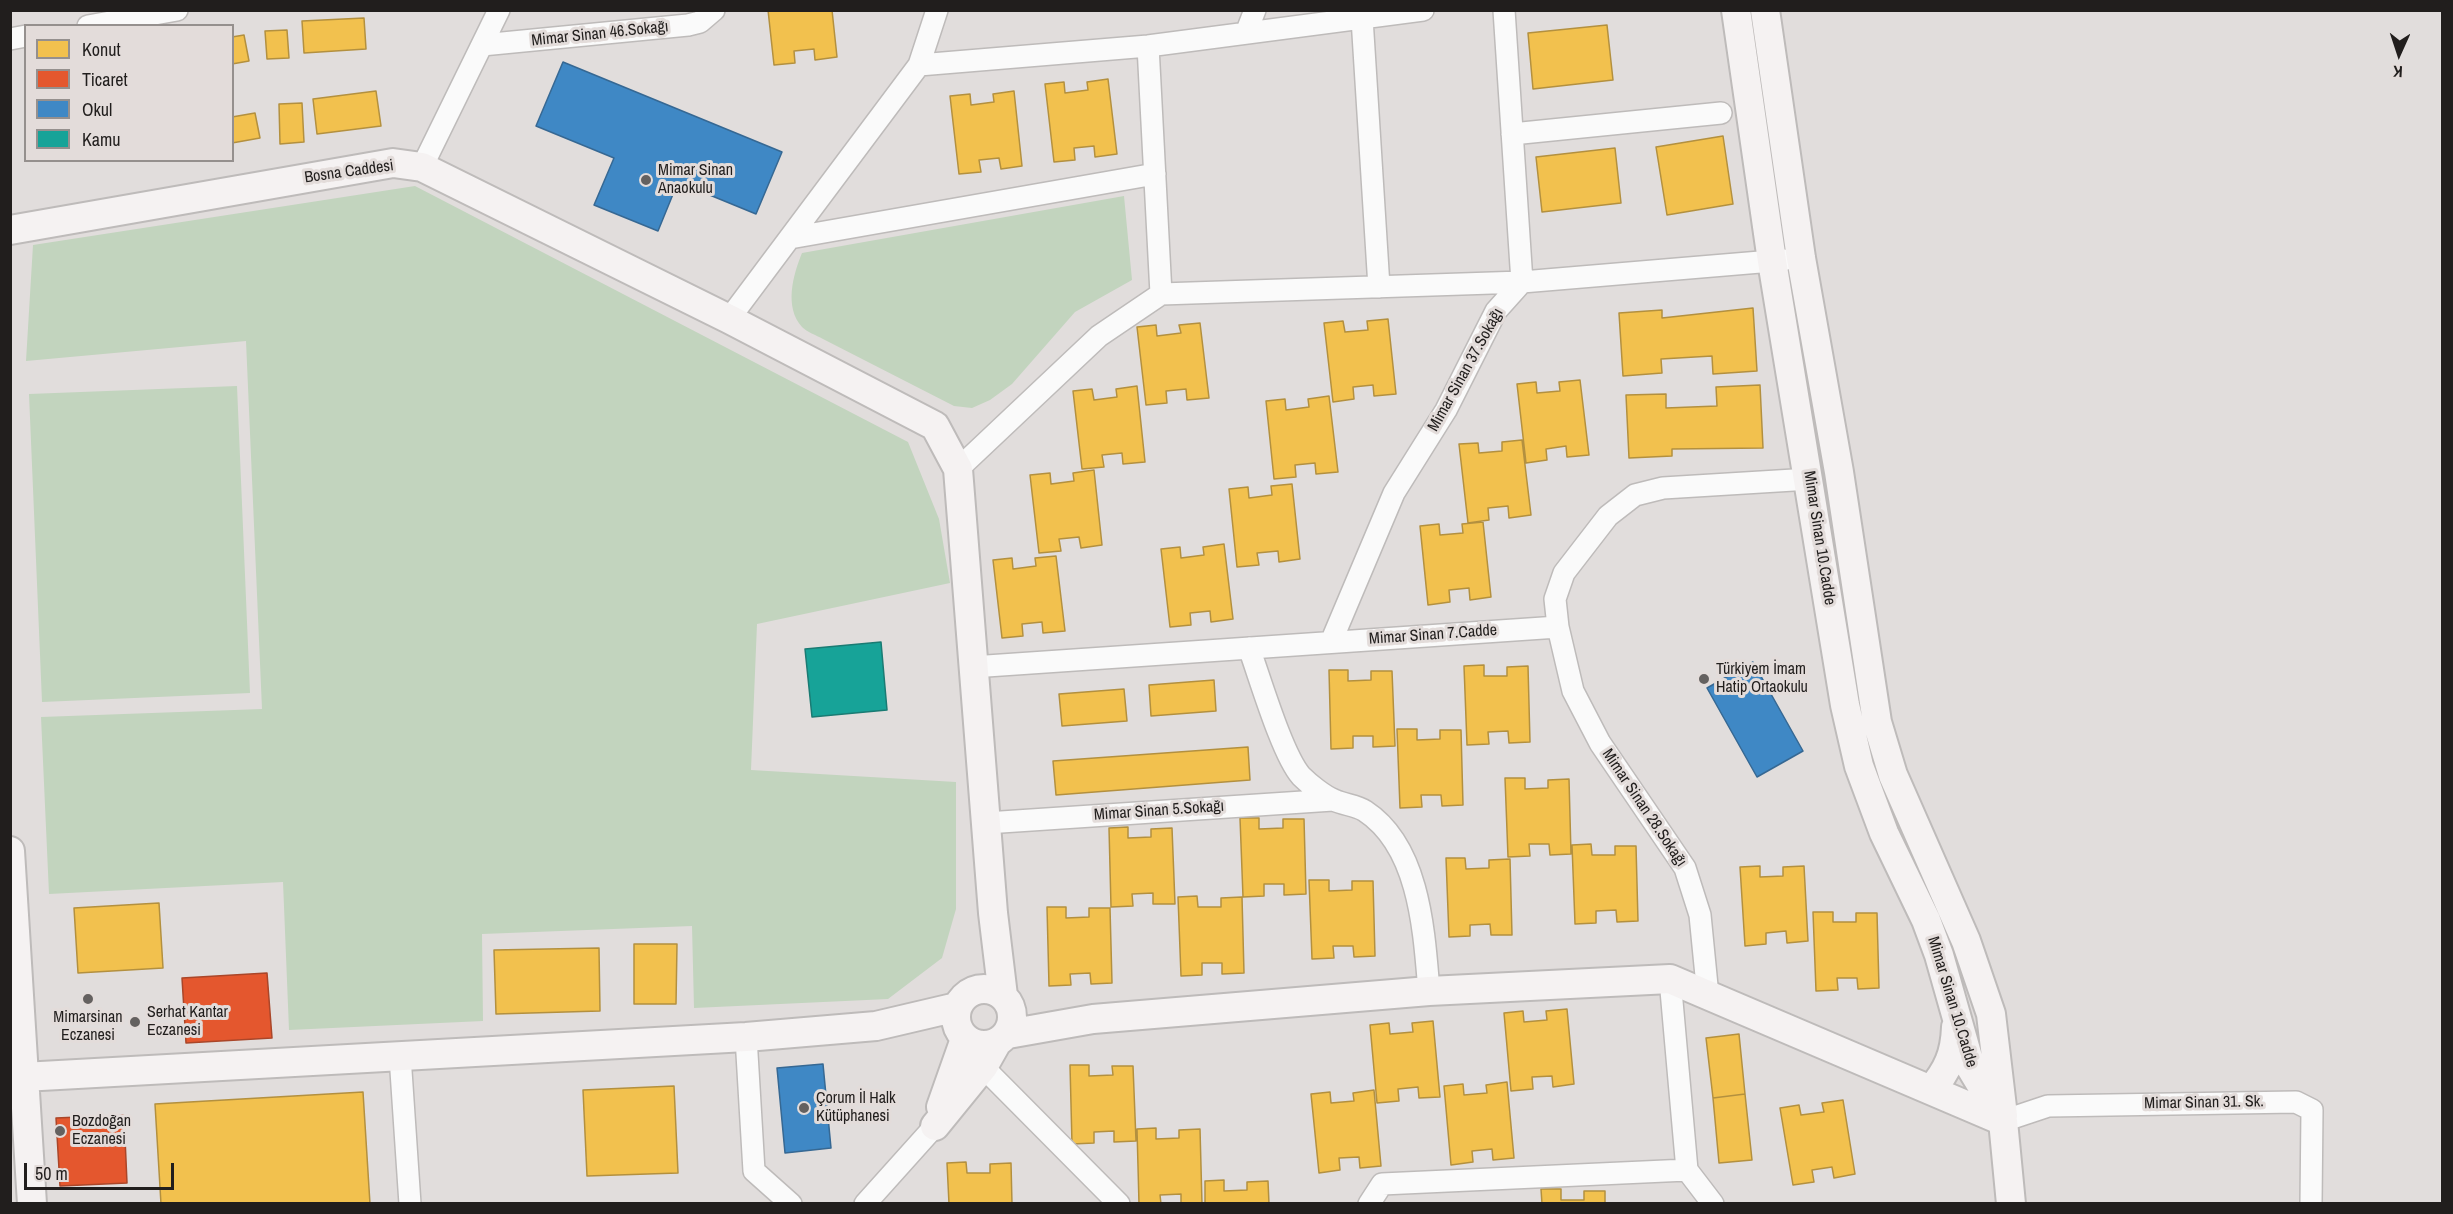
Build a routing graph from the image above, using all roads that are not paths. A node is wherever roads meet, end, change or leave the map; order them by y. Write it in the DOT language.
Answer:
graph roads {
  1 [pos="177,10"];
  2 [pos="499,10"];
  3 [pos="714,10"];
  4 [pos="937,10"];
  5 [pos="1255,10"];
  6 [pos="1423,10"];
  7 [pos="1504,10"];
  8 [pos="1736,10"];
  9 [pos="1765,10"];
  10 [pos="131,14"];
  11 [pos="1362,18"];
  12 [pos="95,24"];
  13 [pos="1246,33"];
  14 [pos="482,45"];
  15 [pos="1148,45"];
  16 [pos="919,65"];
  17 [pos="1721,113"];
  18 [pos="1512,134"];
  19 [pos="422,167"];
  20 [pos="1155,174"];
  21 [pos="10,230"];
  22 [pos="790,238"];
  23 [pos="1801,258"];
  24 [pos="1772,261"];
  25 [pos="1522,282"];
  26 [pos="1379,287"];
  27 [pos="1161,294"];
  28 [pos="729,319"];
  29 [pos="958,469"];
  30 [pos="1810,479"];
  31 [pos="1557,627"];
  32 [pos="1331,642"];
  33 [pos="1249,648"];
  34 [pos="972,668"];
  35 [pos="1333,800"];
  36 [pos="986,823"];
  37 [pos="10,851"];
  38 [pos="993,913"];
  39 [pos="1670,979"];
  40 [pos="1430,991"];
  41 [pos="1708,996"];
  42 [pos="1006,1000"];
  43 [pos="1956,1013"];
  44 [pos="963,1017"];
  45 [pos="1093,1019"];
  46 [pos="746,1037"];
  47 [pos="996,1048"];
  48 [pos="400,1056"];
  49 [pos="23,1077"];
  50 [pos="1931,1090"];
  51 [pos="2003,1121"];
  52 [pos="935,1126"];
  53 [pos="1688,1170"];
  54 [pos="32,1203"];
  55 [pos="410,1203"];
  56 [pos="791,1203"];
  57 [pos="864,1203"];
  58 [pos="1119,1203"];
  59 [pos="1369,1203"];
  60 [pos="1713,1203"];
  61 [pos="2011,1203"];
  62 [pos="2311,1203"];
  1 -- 10 [label="street"];
  2 -- 14 [label="street"];
  3 -- 14 [label="street, Mimar Sinan 46.Sokağı"];
  4 -- 16 [label="street"];
  5 -- 13 [label="street"];
  6 -- 11 [label="street"];
  7 -- 18 [label="street"];
  8 -- 24 [label="street, Mimar Sinan 10.Cadde"];
  9 -- 23 [label="street, Mimar Sinan 10.Cadde"];
  10 -- 12 [label="street"];
  11 -- 13 [label="street"];
  11 -- 26 [label="street"];
  13 -- 15 [label="street"];
  14 -- 19 [label="street"];
  15 -- 16 [label="street"];
  15 -- 20 [label="street"];
  16 -- 22 [label="street"];
  17 -- 18 [label="street"];
  18 -- 25 [label="street"];
  19 -- 21 [label="street, Bosna Caddesi"];
  19 -- 28 [label="street, Bosna Caddesi"];
  20 -- 22 [label="street"];
  20 -- 27 [label="street"];
  22 -- 28 [label="street"];
  23 -- 24 [label="street"];
  23 -- 51 [label="street, Mimar Sinan 10.Cadde"];
  24 -- 25 [label="street"];
  24 -- 30 [label="street, Mimar Sinan 10.Cadde"];
  25 -- 26 [label="street"];
  25 -- 32 [label="street, Mimar Sinan 37.Sokağı"];
  26 -- 27 [label="street"];
  27 -- 29 [label="street"];
  28 -- 29 [label="street, Bosna Caddesi"];
  29 -- 34 [label="street"];
  30 -- 31 [label="street"];
  30 -- 43 [label="street, Mimar Sinan 10.Cadde"];
  31 -- 32 [label="street, Mimar Sinan 7.Cadde"];
  31 -- 41 [label="street, Mimar Sinan 28.Sokağı"];
  32 -- 33 [label="street, Mimar Sinan 7.Cadde"];
  33 -- 34 [label="street, Mimar Sinan 7.Cadde"];
  33 -- 35 [label="street"];
  34 -- 36 [label="street"];
  35 -- 36 [label="street, Mimar Sinan 5.Sokağı"];
  35 -- 40 [label="street"];
  36 -- 38 [label="street"];
  37 -- 49 [label="street"];
  38 -- 42 [label="street"];
  38 -- 44 [label="street"];
  39 -- 40 [label="street"];
  39 -- 41 [label="street"];
  39 -- 53 [label="street"];
  40 -- 45 [label="street"];
  41 -- 50 [label="street"];
  42 -- 44 [label="street"];
  42 -- 45 [label="street"];
  42 -- 47 [label="street"];
  43 -- 50 [label="street"];
  43 -- 51 [label="street, Mimar Sinan 10.Cadde"];
  44 -- 46 [label="street"];
  44 -- 47 [label="street"];
  44 -- 52 [label="street"];
  45 -- 47 [label="street"];
  46 -- 48 [label="street"];
  46 -- 56 [label="street"];
  47 -- 52 [label="street"];
  47 -- 58 [label="street"];
  48 -- 49 [label="street"];
  48 -- 55 [label="street"];
  49 -- 54 [label="street"];
  50 -- 51 [label="street"];
  51 -- 61 [label="street"];
  51 -- 62 [label="street, Mimar Sinan 31. Sk."];
  52 -- 57 [label="street"];
  53 -- 59 [label="street"];
  53 -- 60 [label="street"];
}
